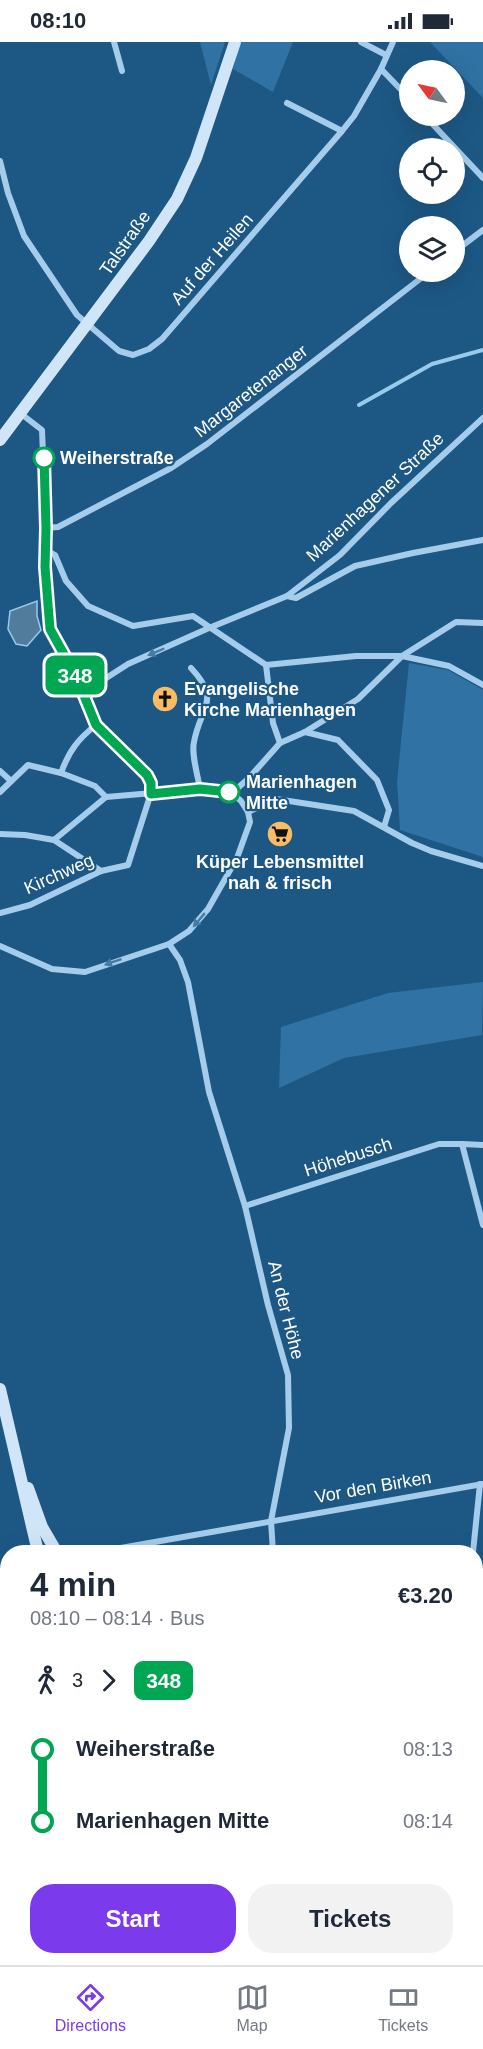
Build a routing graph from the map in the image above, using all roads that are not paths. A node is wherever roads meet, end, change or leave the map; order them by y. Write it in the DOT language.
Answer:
graph roads {
  1 [pos="114,42"];
  2 [pos="235,42"];
  3 [pos="362,42"];
  4 [pos="393,42"];
  5 [pos="386,55"];
  6 [pos="381,69"];
  7 [pos="122,71"];
  8 [pos="399,88"];
  9 [pos="287,103"];
  10 [pos="434,126"];
  11 [pos="342,131"];
  12 [pos="0,161"];
  13 [pos="483,178"];
  14 [pos="483,230"];
  15 [pos="465,244"];
  16 [pos="416,282"];
  17 [pos="87,325"];
  18 [pos="20,412"];
  19 [pos="483,418"];
  20 [pos="0,440"];
  21 [pos="46,528"];
  22 [pos="483,540"];
  23 [pos="46,550"];
  24 [pos="287,596"];
  25 [pos="483,623"];
  26 [pos="209,628"];
  27 [pos="402,657"];
  28 [pos="266,665"];
  29 [pos="191,668"];
  30 [pos="483,685"];
  31 [pos="83,693"];
  32 [pos="96,725"];
  33 [pos="305,732"];
  34 [pos="280,743"];
  35 [pos="0,771"];
  36 [pos="61,772"];
  37 [pos="11,781"];
  38 [pos="200,789"];
  39 [pos="0,792"];
  40 [pos="232,793"];
  41 [pos="151,794"];
  42 [pos="106,797"];
  43 [pos="248,812"];
  44 [pos="384,827"];
  45 [pos="0,834"];
  46 [pos="54,840"];
  47 [pos="483,866"];
  48 [pos="101,871"];
  49 [pos="0,913"];
  50 [pos="169,944"];
  51 [pos="0,946"];
  52 [pos="462,1144"];
  53 [pos="483,1145"];
  54 [pos="245,1206"];
  55 [pos="483,1226"];
  56 [pos="0,1389"];
  57 [pos="15,1450"];
  58 [pos="482,1484"];
  59 [pos="271,1521"];
  60 [pos="36,1545"];
  61 [pos="52,1545"];
  62 [pos="137,1545"];
  63 [pos="273,1545"];
  64 [pos="474,1545"];
  1 -- 7 [label="street"];
  2 -- 17 [label="main road, Talstraße"];
  3 -- 5 [label="street"];
  4 -- 5 [label="street, Auf der Heilen"];
  5 -- 6 [label="street, Auf der Heilen"];
  6 -- 8 [label="street"];
  6 -- 11 [label="street, Auf der Heilen"];
  9 -- 11 [label="street"];
  10 -- 13 [label="street"];
  11 -- 17 [label="street, Auf der Heilen"];
  12 -- 17 [label="street, Auf der Heilen"];
  14 -- 15 [label="street"];
  16 -- 21 [label="street, Margaretenanger"];
  17 -- 18 [label="main road, Talstraße"];
  18 -- 20 [label="main road, Talstraße"];
  18 -- 21 [label="street"];
  19 -- 24 [label="street, Marienhagener Straße"];
  21 -- 23 [label="street"];
  22 -- 24 [label="street, Marienhagener Straße"];
  23 -- 26 [label="street"];
  23 -- 31 [label="street"];
  24 -- 26 [label="street, Marienhagener Straße"];
  25 -- 27 [label="street"];
  26 -- 28 [label="street"];
  26 -- 31 [label="street, Marienhagener Straße, one-way"];
  27 -- 28 [label="street"];
  27 -- 30 [label="street"];
  27 -- 33 [label="street"];
  28 -- 34 [label="street"];
  29 -- 38 [label="street"];
  31 -- 32 [label="street"];
  32 -- 36 [label="street"];
  32 -- 41 [label="street"];
  33 -- 34 [label="street"];
  33 -- 44 [label="street"];
  34 -- 40 [label="street"];
  35 -- 37 [label="street"];
  36 -- 37 [label="street"];
  36 -- 42 [label="street"];
  37 -- 39 [label="street"];
  38 -- 40 [label="street"];
  38 -- 41 [label="street"];
  40 -- 43 [label="street"];
  41 -- 42 [label="street"];
  41 -- 48 [label="street, Kirchweg"];
  42 -- 46 [label="street"];
  43 -- 44 [label="street"];
  43 -- 50 [label="street, one-way"];
  44 -- 47 [label="street"];
  45 -- 46 [label="street"];
  46 -- 48 [label="street"];
  48 -- 49 [label="street, Kirchweg"];
  50 -- 51 [label="street, one-way"];
  50 -- 54 [label="street, An der Höhe"];
  52 -- 53 [label="street, Höhebusch"];
  52 -- 54 [label="street, Höhebusch"];
  52 -- 55 [label="street"];
  54 -- 59 [label="street, An der Höhe"];
  56 -- 57 [label="main road"];
  57 -- 60 [label="main road"];
  57 -- 61 [label="main road"];
  58 -- 59 [label="street, Vor den Birken"];
  58 -- 64 [label="street, Vor den Birken"];
  59 -- 62 [label="street"];
  59 -- 63 [label="street, An der Höhe"];
}
